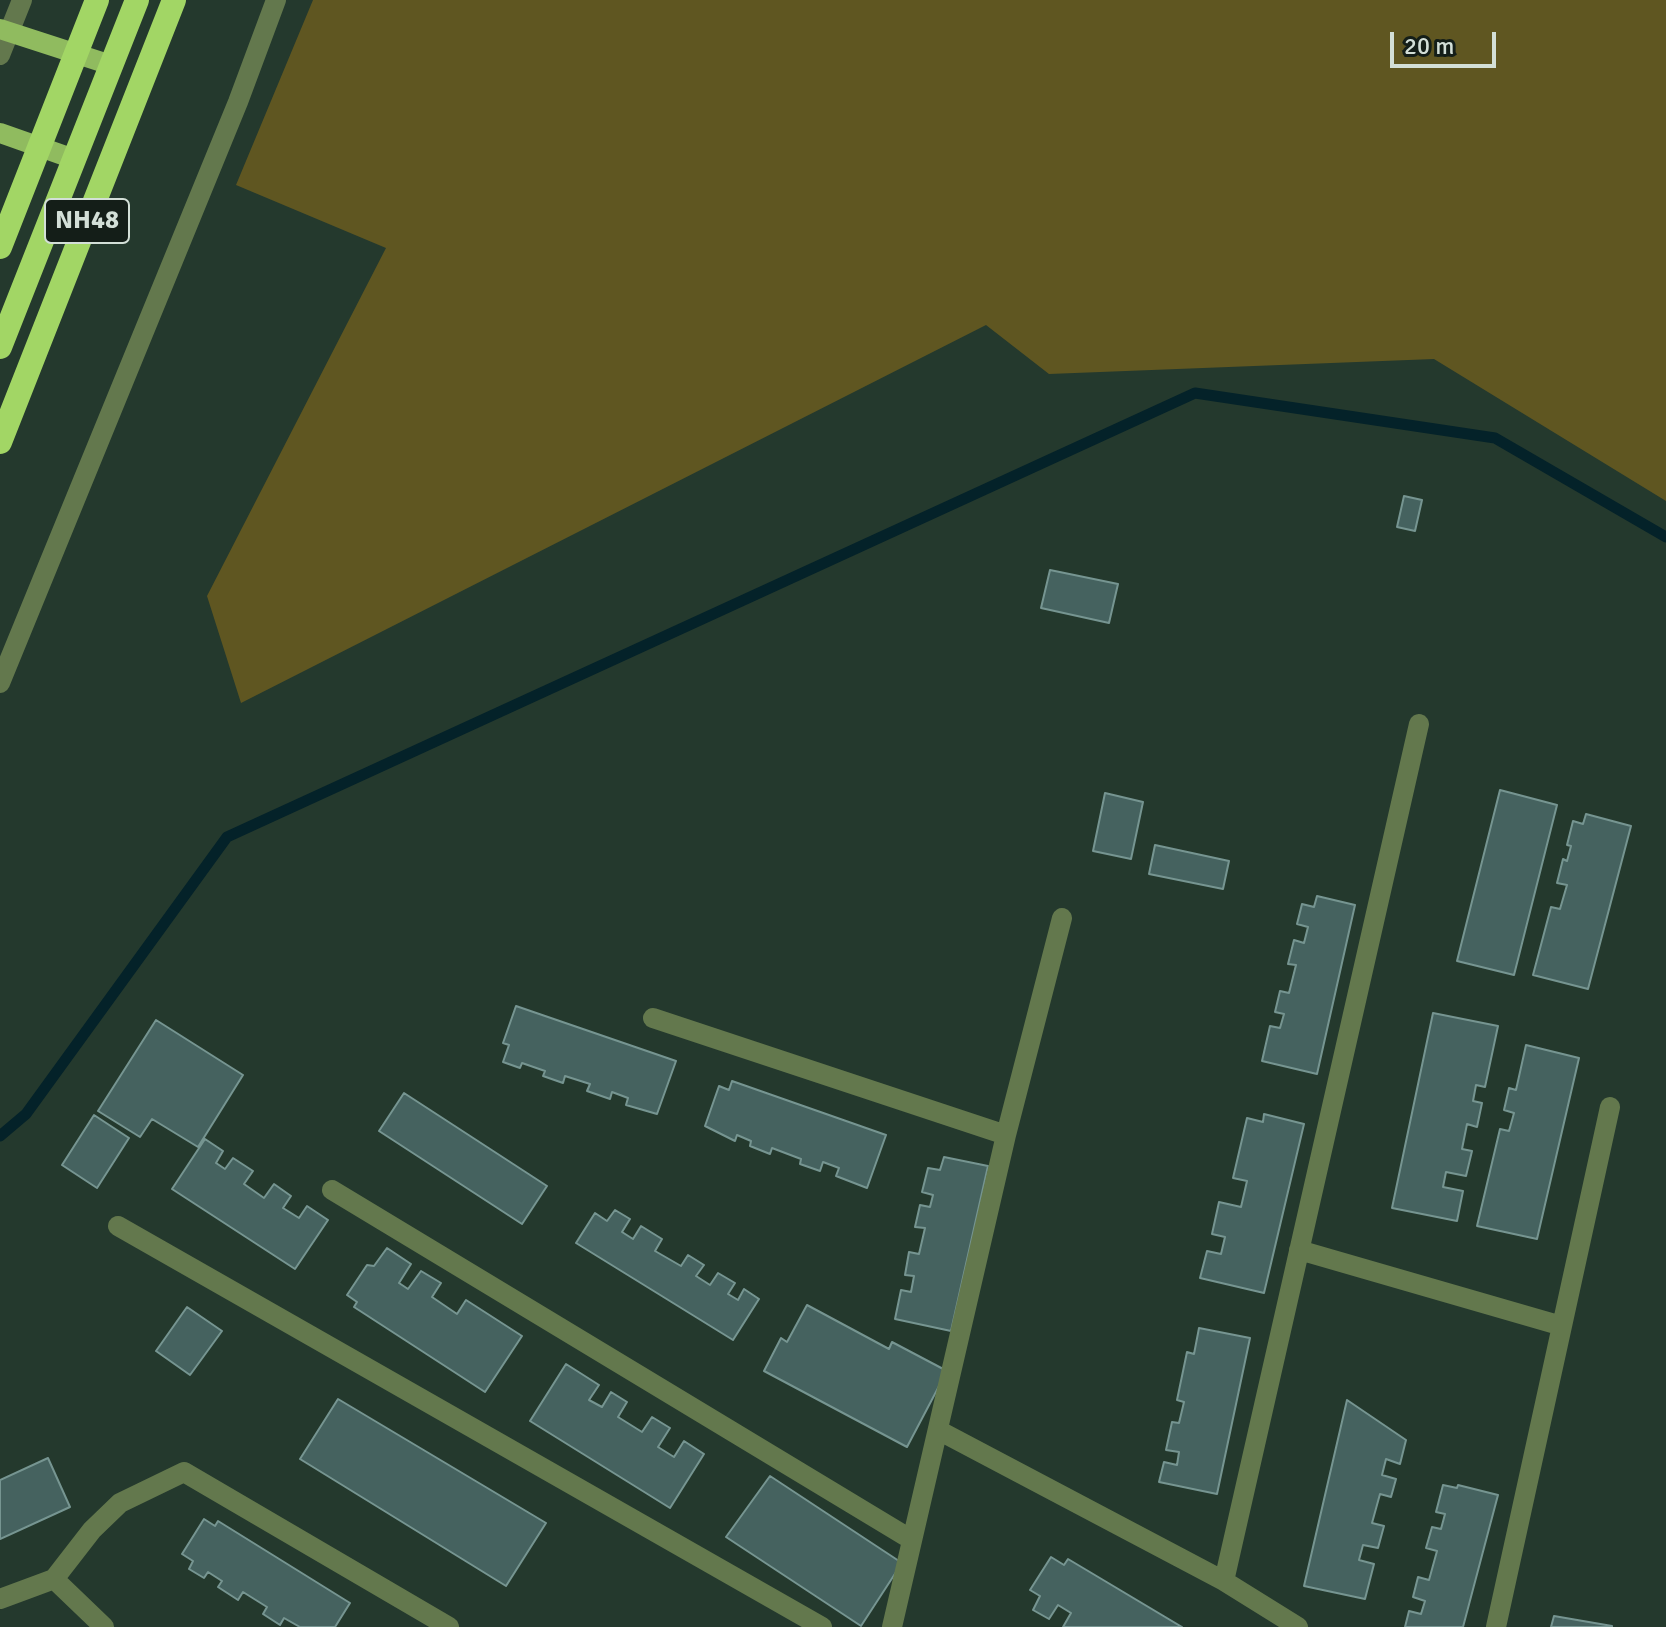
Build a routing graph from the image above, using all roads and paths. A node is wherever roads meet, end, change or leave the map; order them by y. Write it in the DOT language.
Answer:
graph roads {
  1 [pos="22,0"];
  2 [pos="97,0"];
  3 [pos="137,0"];
  4 [pos="174,0"];
  5 [pos="276,0"];
  6 [pos="4,31"];
  7 [pos="0,55"];
  8 [pos="111,65"];
  9 [pos="0,133"];
  10 [pos="74,159"];
  11 [pos="0,247"];
  12 [pos="0,347"];
  13 [pos="0,442"];
  14 [pos="0,683"];
  15 [pos="1419,724"];
  16 [pos="1062,918"];
  17 [pos="653,1018"];
  18 [pos="1610,1107"];
  19 [pos="1006,1135"];
  20 [pos="332,1190"];
  21 [pos="118,1226"];
  22 [pos="1299,1250"];
  23 [pos="1562,1326"];
  24 [pos="938,1430"];
  25 [pos="912,1540"];
  26 [pos="54,1579"];
  27 [pos="1224,1581"];
  28 [pos="0,1599"];
  29 [pos="104,1627"];
  30 [pos="449,1627"];
  31 [pos="822,1627"];
  32 [pos="892,1627"];
  33 [pos="1298,1627"];
  34 [pos="1496,1627"];
  1 -- 6 [label="street"];
  2 -- 11 [label="highway, NH48, bridge"];
  3 -- 8 [label="highway"];
  4 -- 13 [label="highway, NH48"];
  5 -- 14 [label="street"];
  6 -- 7 [label="street"];
  6 -- 8 [label="main road"];
  8 -- 10 [label="highway"];
  9 -- 10 [label="main road"];
  10 -- 12 [label="highway"];
  15 -- 22 [label="street"];
  16 -- 19 [label="street"];
  17 -- 19 [label="street"];
  18 -- 23 [label="street"];
  19 -- 24 [label="street"];
  20 -- 25 [label="street"];
  21 -- 31 [label="street"];
  22 -- 23 [label="street"];
  22 -- 27 [label="street"];
  23 -- 34 [label="street"];
  24 -- 25 [label="street"];
  24 -- 27 [label="street"];
  25 -- 32 [label="street"];
  26 -- 28 [label="street"];
  26 -- 29 [label="street"];
  26 -- 30 [label="street"];
  27 -- 33 [label="street"];
}
